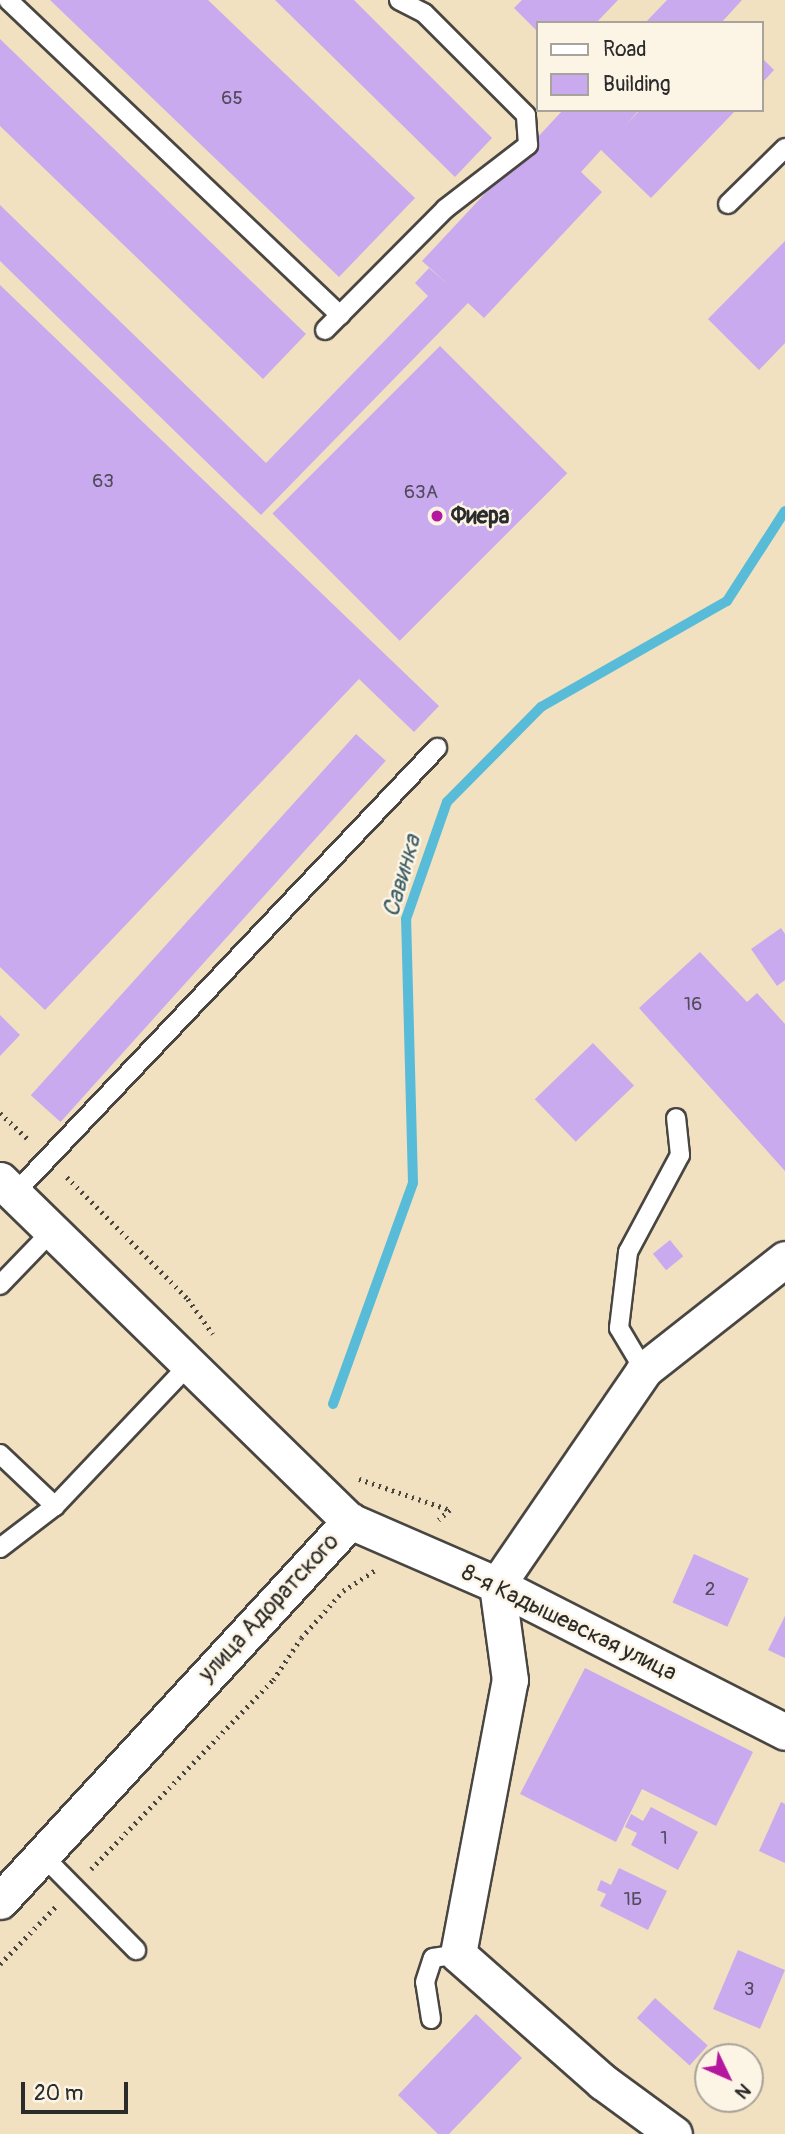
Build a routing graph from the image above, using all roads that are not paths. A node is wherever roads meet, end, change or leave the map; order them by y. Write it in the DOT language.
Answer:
graph roads {
  1 [pos="8,0"];
  2 [pos="399,0"];
  3 [pos="785,148"];
  4 [pos="728,204"];
  5 [pos="340,315"];
  6 [pos="325,330"];
  7 [pos="437,748"];
  8 [pos="676,1118"];
  9 [pos="7,1187"];
  10 [pos="52,1231"];
  11 [pos="785,1259"];
  12 [pos="0,1285"];
  13 [pos="189,1364"];
  14 [pos="643,1370"];
  15 [pos="0,1454"];
  16 [pos="55,1506"];
  17 [pos="350,1521"];
  18 [pos="0,1548"];
  19 [pos="497,1585"];
  20 [pos="785,1732"];
  21 [pos="42,1855"];
  22 [pos="0,1900"];
  23 [pos="136,1950"];
  24 [pos="458,1954"];
  25 [pos="431,2019"];
  26 [pos="674,2134"];
  1 -- 5 [label="lane"];
  2 -- 5 [label="lane"];
  3 -- 4 [label="lane"];
  5 -- 6 [label="lane"];
  7 -- 9 [label="lane"];
  8 -- 14 [label="lane"];
  9 -- 10 [label="street, улица Адоратского"];
  10 -- 12 [label="lane"];
  10 -- 13 [label="street, улица Адоратского"];
  11 -- 14 [label="street"];
  13 -- 16 [label="lane"];
  13 -- 17 [label="street, улица Адоратского"];
  14 -- 19 [label="street"];
  15 -- 16 [label="lane"];
  16 -- 18 [label="lane"];
  17 -- 19 [label="street, 8-я Кадышевская улица"];
  17 -- 21 [label="street, улица Адоратского"];
  19 -- 20 [label="street, 8-я Кадышевская улица"];
  19 -- 24 [label="street"];
  21 -- 22 [label="street, улица Адоратского"];
  21 -- 23 [label="lane"];
  24 -- 25 [label="lane"];
  24 -- 26 [label="street"];
}
